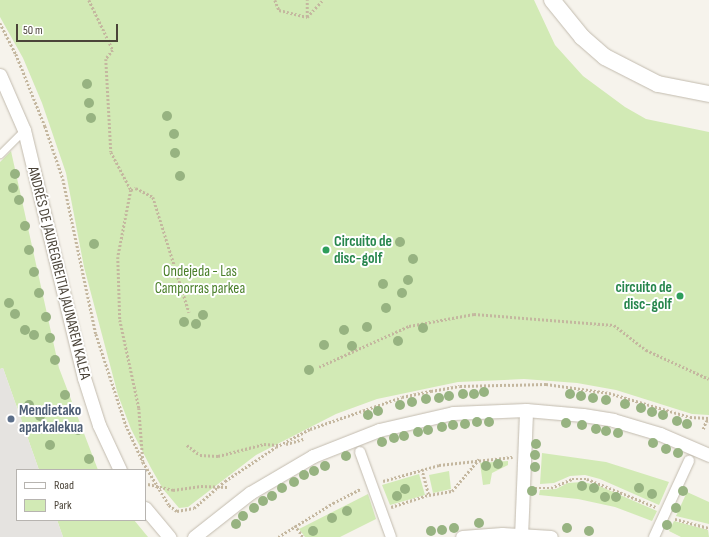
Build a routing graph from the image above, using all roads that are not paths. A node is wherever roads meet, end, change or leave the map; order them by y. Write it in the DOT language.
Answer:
graph roads {
  1 [pos="552,0"];
  2 [pos="0,75"];
  3 [pos="709,94"];
  4 [pos="24,130"];
  5 [pos="0,154"];
  6 [pos="526,410"];
  7 [pos="360,452"];
  8 [pos="709,454"];
  9 [pos="689,461"];
  10 [pos="120,469"];
  11 [pos="146,509"];
  12 [pos="521,536"];
  13 [pos="169,537"];
  14 [pos="194,537"];
  15 [pos="391,537"];
  16 [pos="462,537"];
  17 [pos="551,537"];
  18 [pos="654,537"];
  1 -- 3 [label="street"];
  2 -- 4 [label="street, ANDRÉS DE JAUREGIBEITIA JAUNAREN KALEA"];
  4 -- 5 [label="lane"];
  4 -- 10 [label="street, ANDRÉS DE JAUREGIBEITIA JAUNAREN KALEA"];
  6 -- 8 [label="street"];
  6 -- 12 [label="street"];
  6 -- 14 [label="street"];
  7 -- 15 [label="street"];
  9 -- 18 [label="street"];
  11 -- 13 [label="street"];
  12 -- 16 [label="street"];
  12 -- 17 [label="street"];
}
